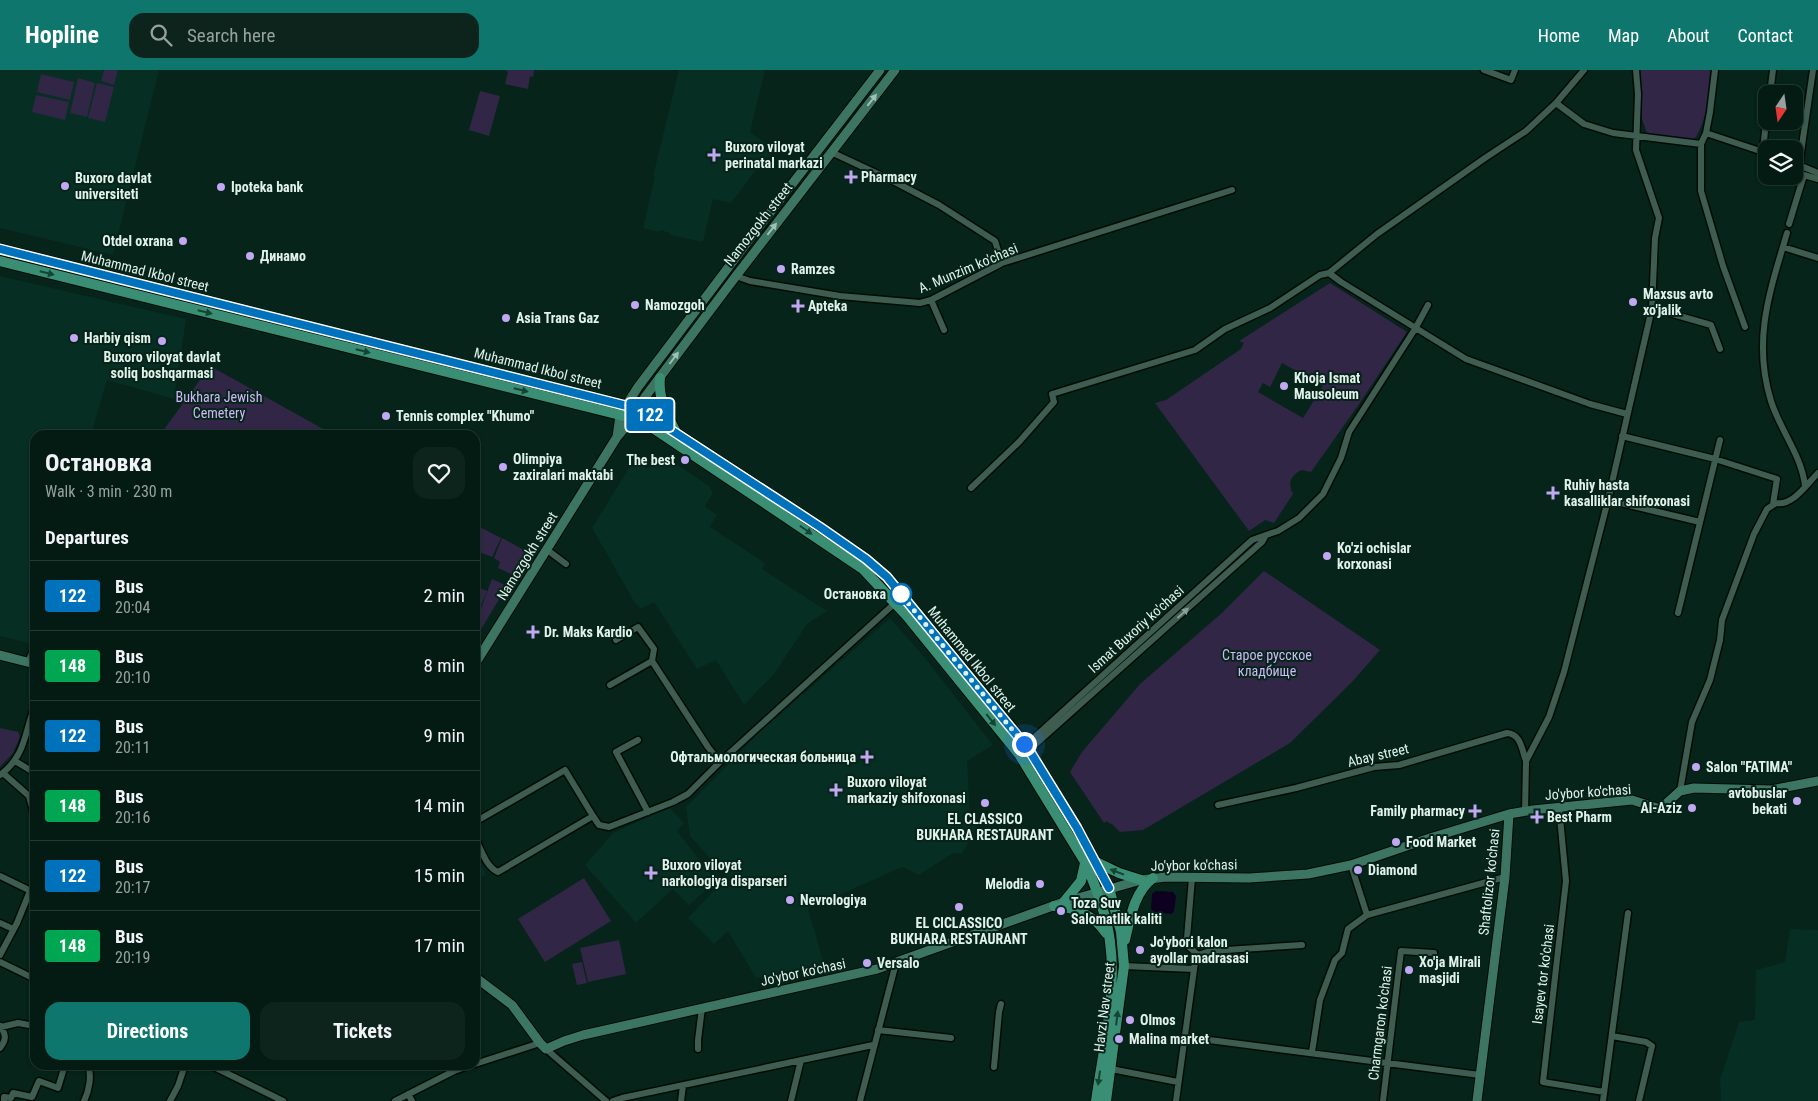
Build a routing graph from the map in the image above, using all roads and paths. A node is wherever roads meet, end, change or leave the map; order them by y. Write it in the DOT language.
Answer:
graph roads {
  1 [pos="880,70"];
  2 [pos="895,70"];
  3 [pos="1484,70"];
  4 [pos="1515,70"];
  5 [pos="1584,70"];
  6 [pos="1636,70"];
  7 [pos="1715,70"];
  8 [pos="1773,70"];
  9 [pos="1813,70"];
  10 [pos="1771,85"];
  11 [pos="1556,103"];
  12 [pos="1706,132"];
  13 [pos="831,133"];
  14 [pos="1637,137"];
  15 [pos="1801,140"];
  16 [pos="837,144"];
  17 [pos="1701,144"];
  18 [pos="1758,150"];
  19 [pos="831,152"];
  20 [pos="1803,167"];
  21 [pos="1818,173"];
  22 [pos="1818,179"];
  23 [pos="1232,190"];
  24 [pos="1789,224"];
  25 [pos="1787,233"];
  26 [pos="1783,247"];
  27 [pos="0,249"];
  28 [pos="1818,258"];
  29 [pos="0,261"];
  30 [pos="1002,264"];
  31 [pos="1329,273"];
  32 [pos="736,276"];
  33 [pos="931,300"];
  34 [pos="1428,305"];
  35 [pos="1652,308"];
  36 [pos="1745,327"];
  37 [pos="1415,329"];
  38 [pos="944,330"];
  39 [pos="1720,349"];
  40 [pos="660,378"];
  41 [pos="626,404"];
  42 [pos="639,409"];
  43 [pos="1627,414"];
  44 [pos="620,415"];
  45 [pos="632,419"];
  46 [pos="676,431"];
  47 [pos="1622,436"];
  48 [pos="617,437"];
  49 [pos="1720,440"];
  50 [pos="1715,459"];
  51 [pos="1818,473"];
  52 [pos="1805,486"];
  53 [pos="971,488"];
  54 [pos="1608,500"];
  55 [pos="1773,504"];
  56 [pos="1700,522"];
  57 [pos="546,549"];
  58 [pos="566,564"];
  59 [pos="895,603"];
  60 [pos="1678,613"];
  61 [pos="616,640"];
  62 [pos="0,655"];
  63 [pos="480,656"];
  64 [pos="652,661"];
  65 [pos="30,663"];
  66 [pos="610,684"];
  67 [pos="29,722"];
  68 [pos="638,740"];
  69 [pos="1027,747"];
  70 [pos="15,761"];
  71 [pos="1526,761"];
  72 [pos="720,762"];
  73 [pos="30,770"];
  74 [pos="2,774"];
  75 [pos="1818,782"];
  76 [pos="1680,791"];
  77 [pos="30,800"];
  78 [pos="1218,805"];
  79 [pos="1559,807"];
  80 [pos="648,812"];
  81 [pos="1525,812"];
  82 [pos="1509,814"];
  83 [pos="593,816"];
  84 [pos="480,819"];
  85 [pos="480,848"];
  86 [pos="1090,861"];
  87 [pos="1351,865"];
  88 [pos="0,876"];
  89 [pos="1505,877"];
  90 [pos="1153,878"];
  91 [pos="1192,878"];
  92 [pos="1141,880"];
  93 [pos="1109,888"];
  94 [pos="30,891"];
  95 [pos="1098,892"];
  96 [pos="30,897"];
  97 [pos="1064,902"];
  98 [pos="1054,906"];
  99 [pos="1628,913"];
  100 [pos="1367,915"];
  101 [pos="0,923"];
  102 [pos="12,929"];
  103 [pos="1110,940"];
  104 [pos="1302,945"];
  105 [pos="1123,949"];
  106 [pos="1434,953"];
  107 [pos="0,955"];
  108 [pos="1198,955"];
  109 [pos="0,962"];
  110 [pos="896,963"];
  111 [pos="1124,966"];
  112 [pos="1194,970"];
  113 [pos="30,977"];
  114 [pos="480,981"];
  115 [pos="1001,1004"];
  116 [pos="702,1008"];
  117 [pos="30,1025"];
  118 [pos="0,1027"];
  119 [pos="878,1030"];
  120 [pos="1612,1036"];
  121 [pos="1186,1037"];
  122 [pos="950,1038"];
  123 [pos="543,1046"];
  124 [pos="874,1046"];
  125 [pos="0,1048"];
  126 [pos="698,1049"];
  127 [pos="1312,1052"];
  128 [pos="801,1060"];
  129 [pos="480,1063"];
  130 [pos="1388,1064"];
  131 [pos="994,1067"];
  132 [pos="1111,1069"];
  133 [pos="63,1070"];
  134 [pos="90,1070"];
  135 [pos="183,1070"];
  136 [pos="220,1070"];
  137 [pos="457,1070"];
  138 [pos="1480,1075"];
  139 [pos="1178,1082"];
  140 [pos="683,1086"];
  141 [pos="1604,1092"];
  142 [pos="408,1094"];
  143 [pos="4,1101"];
  144 [pos="84,1101"];
  145 [pos="170,1101"];
  146 [pos="282,1101"];
  147 [pos="395,1101"];
  148 [pos="412,1101"];
  149 [pos="606,1101"];
  150 [pos="613,1101"];
  151 [pos="681,1101"];
  152 [pos="791,1101"];
  153 [pos="860,1101"];
  154 [pos="1096,1101"];
  155 [pos="1106,1101"];
  156 [pos="1176,1101"];
  157 [pos="1383,1101"];
  158 [pos="1477,1101"];
  159 [pos="1603,1101"];
  160 [pos="1640,1101"];
  1 -- 13 [label="street"];
  16 -- 2 [label="street, Namozgokh street, one-way"];
  3 -- 4 [label="street"];
  5 -- 11 [label="street"];
  6 -- 14 [label="street"];
  7 -- 12 [label="street"];
  8 -- 10 [label="street"];
  9 -- 15 [label="street"];
  11 -- 14 [label="street"];
  11 -- 31 [label="street"];
  12 -- 17 [label="street"];
  12 -- 18 [label="street"];
  13 -- 16 [label="street"];
  13 -- 41 [label="street"];
  14 -- 17 [label="street"];
  14 -- 35 [label="street"];
  16 -- 19 [label="street, Namozgokh street"];
  17 -- 36 [label="street"];
  19 -- 30 [label="street"];
  32 -- 19 [label="street, Namozgokh street, one-way"];
  20 -- 21 [label="street"];
  22 -- 24 [label="street"];
  23 -- 30 [label="street, A. Munzim ko'chasi"];
  25 -- 26 [label="street"];
  26 -- 28 [label="street"];
  26 -- 52 [label="street"];
  27 -- 41 [label="main road, Muhammad Ikbol street"];
  29 -- 44 [label="main road, Muhammad Ikbol street, one-way"];
  30 -- 33 [label="street, A. Munzim ko'chasi"];
  31 -- 37 [label="street"];
  31 -- 53 [label="street"];
  32 -- 33 [label="street, A. Munzim ko'chasi"];
  40 -- 32 [label="street, Namozgokh street, one-way"];
  33 -- 38 [label="street"];
  34 -- 37 [label="street, Ismat Buxoriy ko'chasi"];
  35 -- 39 [label="street"];
  35 -- 43 [label="street"];
  37 -- 43 [label="street"];
  37 -- 69 [label="street, Ismat Buxoriy ko'chasi"];
  40 -- 42 [label="street, Namozgokh street"];
  40 -- 46 [label="main road"];
  41 -- 42 [label="main road, Muhammad Ikbol street"];
  41 -- 44 [label="street"];
  42 -- 45 [label="street, Namozgokh street"];
  42 -- 46 [label="main road, Muhammad Ikbol street"];
  43 -- 47 [label="street"];
  44 -- 45 [label="main road, Muhammad Ikbol street"];
  44 -- 48 [label="street"];
  45 -- 48 [label="street, Namozgokh street"];
  45 -- 59 [label="main road, Muhammad Ikbol street, one-way"];
  46 -- 69 [label="main road, Muhammad Ikbol street"];
  47 -- 50 [label="street"];
  47 -- 54 [label="street"];
  48 -- 57 [label="street, Namozgokh street"];
  49 -- 50 [label="street"];
  50 -- 55 [label="street"];
  50 -- 56 [label="street"];
  51 -- 52 [label="street"];
  52 -- 55 [label="street"];
  54 -- 56 [label="street"];
  54 -- 71 [label="street"];
  55 -- 76 [label="street"];
  56 -- 60 [label="street"];
  57 -- 58 [label="street"];
  57 -- 63 [label="street, Namozgokh street"];
  59 -- 72 [label="street"];
  59 -- 86 [label="main road, Muhammad Ikbol street, one-way"];
  61 -- 64 [label="street"];
  62 -- 65 [label="street"];
  64 -- 66 [label="street"];
  64 -- 72 [label="street"];
  67 -- 70 [label="street"];
  68 -- 80 [label="street"];
  69 -- 86 [label="main road, Muhammad Ikbol street"];
  70 -- 73 [label="street"];
  70 -- 74 [label="street"];
  71 -- 78 [label="street, Abay street"];
  71 -- 81 [label="street"];
  72 -- 80 [label="street"];
  74 -- 77 [label="street"];
  75 -- 76 [label="street"];
  76 -- 79 [label="street, Jo'ybor ko'chasi"];
  79 -- 81 [label="street, Jo'ybor ko'chasi"];
  79 -- 141 [label="street, Isayev tor ko'chasi"];
  80 -- 83 [label="street"];
  81 -- 82 [label="street, Jo'ybor ko'chasi"];
  82 -- 87 [label="street, Jo'ybor ko'chasi"];
  82 -- 89 [label="street, Shaftolizor ko'chasi"];
  83 -- 84 [label="street"];
  83 -- 85 [label="street"];
  92 -- 86 [label="main road, one-way"];
  86 -- 93 [label="main road, Muhammad Ikbol street"];
  86 -- 95 [label="main road, Muhammad Ikbol street"];
  86 -- 97 [label="main road"];
  87 -- 91 [label="street, Jo'ybor ko'chasi"];
  87 -- 100 [label="street"];
  88 -- 94 [label="street"];
  89 -- 100 [label="street"];
  89 -- 138 [label="street, Shaftolizor ko'chasi"];
  90 -- 91 [label="street, Jo'ybor ko'chasi"];
  90 -- 92 [label="street, Jo'ybor ko'chasi"];
  90 -- 105 [label="main road"];
  91 -- 108 [label="street"];
  92 -- 93 [label="street, Jo'ybor ko'chasi"];
  93 -- 95 [label="street, Jo'ybor ko'chasi"];
  93 -- 105 [label="main road, Havzi Nav street"];
  95 -- 97 [label="street, Jo'ybor ko'chasi"];
  95 -- 103 [label="main road, Havzi Nav street"];
  96 -- 102 [label="street"];
  97 -- 98 [label="street, Jo'ybor ko'chasi"];
  98 -- 103 [label="main road"];
  98 -- 110 [label="street, Jo'ybor ko'chasi"];
  99 -- 120 [label="street"];
  100 -- 127 [label="street"];
  101 -- 102 [label="street"];
  102 -- 107 [label="street"];
  103 -- 154 [label="main road, Havzi Nav street, one-way"];
  104 -- 108 [label="street"];
  105 -- 111 [label="main road, Havzi Nav street"];
  106 -- 130 [label="street, Charmgaron ko'chasi"];
  108 -- 112 [label="street"];
  109 -- 113 [label="street"];
  110 -- 116 [label="street, Jo'ybor ko'chasi"];
  110 -- 119 [label="street"];
  111 -- 112 [label="street"];
  132 -- 111 [label="main road, Havzi Nav street, one-way"];
  112 -- 121 [label="street"];
  114 -- 123 [label="street"];
  115 -- 131 [label="street"];
  116 -- 123 [label="street, Jo'ybor ko'chasi"];
  116 -- 126 [label="street"];
  117 -- 118 [label="street"];
  118 -- 125 [label="street"];
  119 -- 122 [label="street"];
  119 -- 124 [label="street"];
  120 -- 141 [label="street"];
  120 -- 160 [label="street"];
  121 -- 127 [label="street"];
  121 -- 139 [label="street"];
  123 -- 129 [label="street"];
  123 -- 149 [label="street"];
  124 -- 128 [label="street"];
  124 -- 153 [label="street"];
  127 -- 130 [label="street"];
  128 -- 140 [label="street"];
  128 -- 152 [label="street"];
  130 -- 138 [label="street"];
  130 -- 157 [label="street, Charmgaron ko'chasi"];
  132 -- 139 [label="street"];
  132 -- 155 [label="main road, Havzi Nav street"];
  133 -- 143 [label="street"];
  134 -- 144 [label="street"];
  135 -- 145 [label="street"];
  136 -- 146 [label="street"];
  137 -- 142 [label="street"];
  138 -- 158 [label="street, Shaftolizor ko'chasi"];
  139 -- 156 [label="street"];
  140 -- 150 [label="street"];
  140 -- 151 [label="street"];
  141 -- 159 [label="street"];
  142 -- 147 [label="street"];
  142 -- 148 [label="street"];
}
